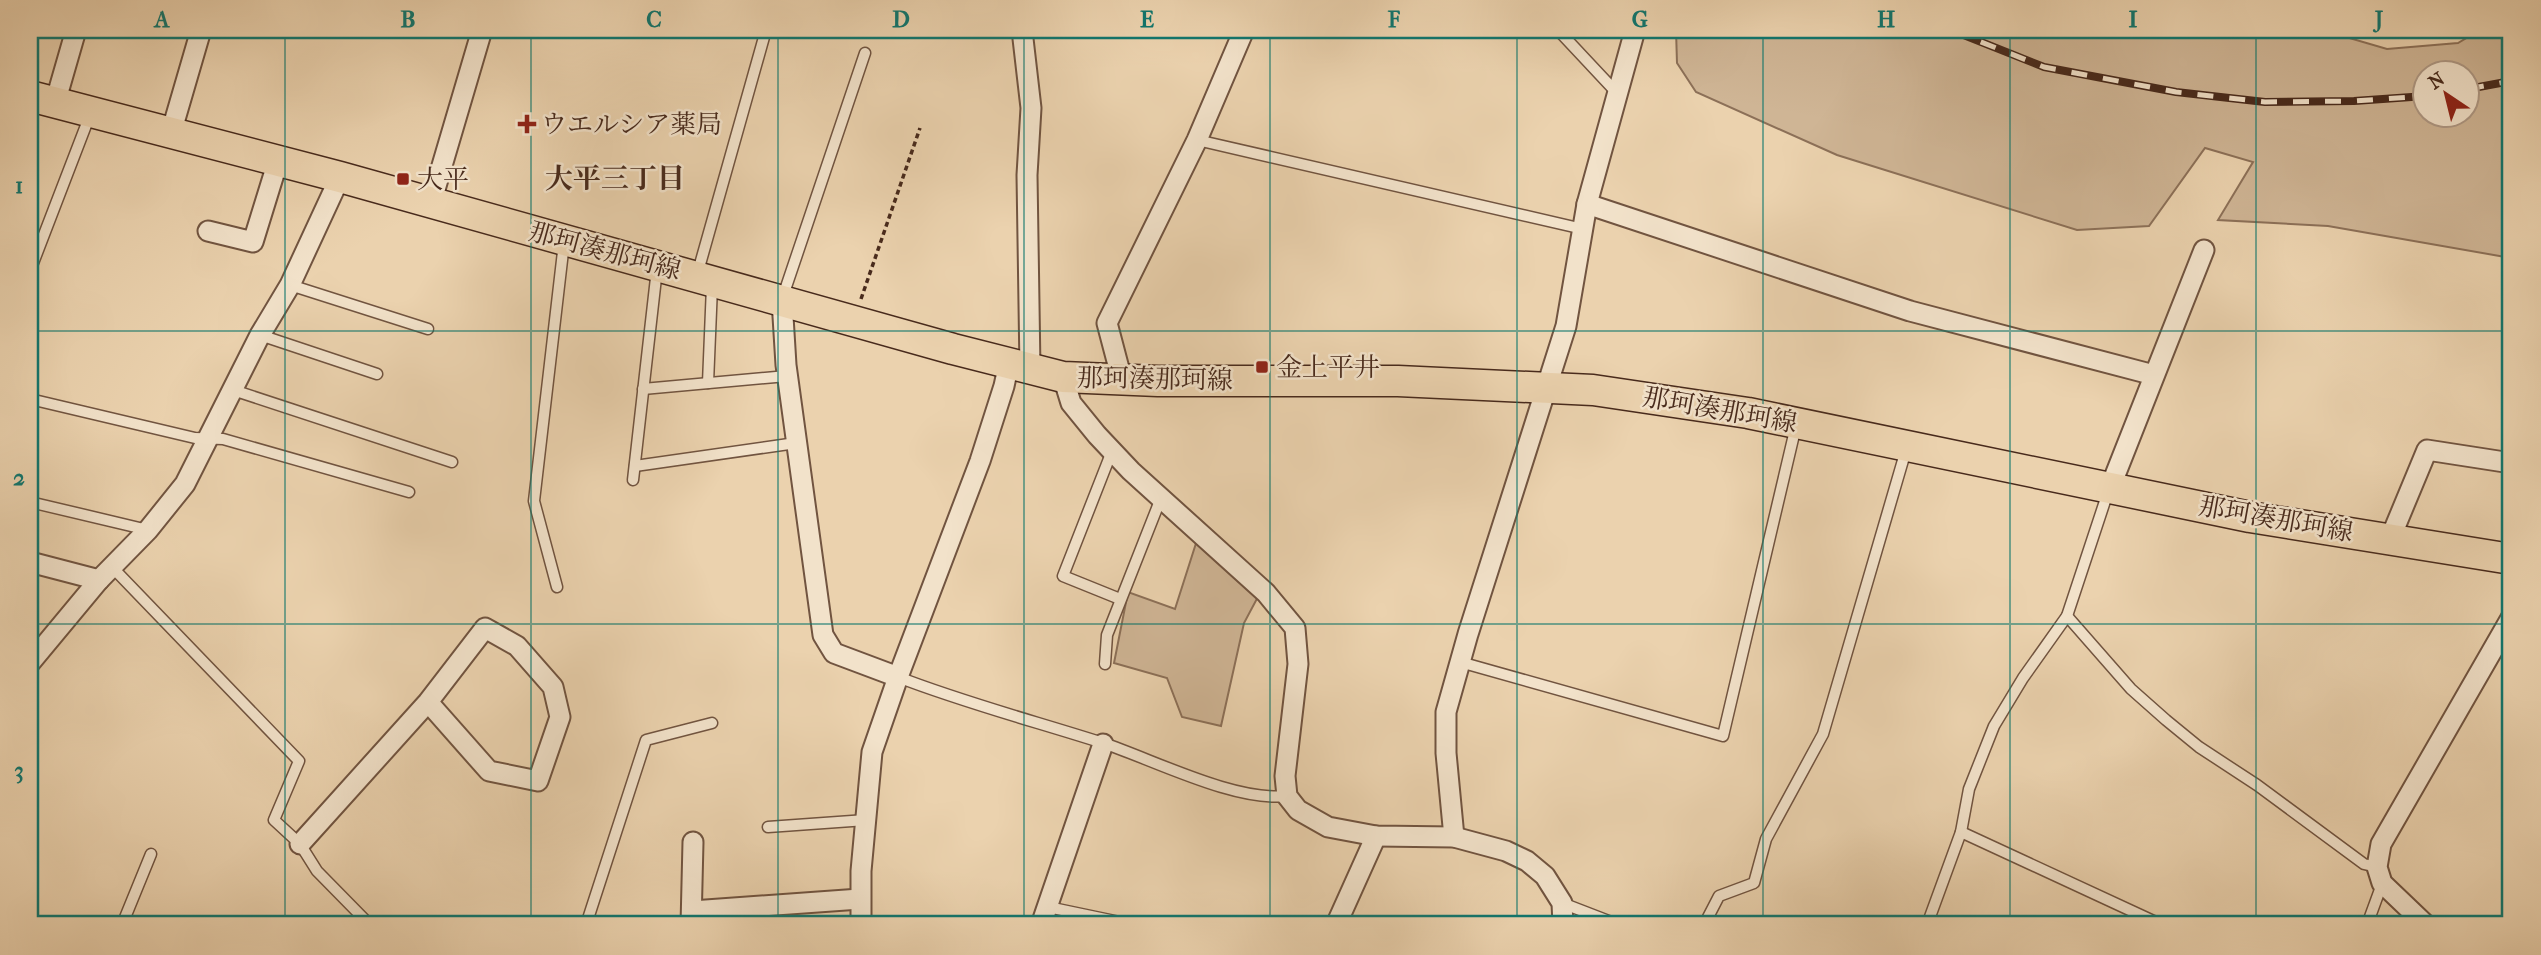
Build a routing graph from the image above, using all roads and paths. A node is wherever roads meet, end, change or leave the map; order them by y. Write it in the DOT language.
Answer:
graph roads {
  1 [pos="76,30"];
  2 [pos="201,30"];
  3 [pos="482,30"];
  4 [pos="766,30"];
  5 [pos="1022,30"];
  6 [pos="1244,30"];
  7 [pos="1558,30"];
  8 [pos="1634,30"];
  9 [pos="2329,30"];
  10 [pos="2418,30"];
  11 [pos="2407,31"];
  12 [pos="865,54"];
  13 [pos="1617,93"];
  14 [pos="42,99"];
  15 [pos="92,113"];
  16 [pos="920,128"];
  17 [pos="171,133"];
  18 [pos="1197,140"];
  19 [pos="278,161"];
  20 [pos="340,177"];
  21 [pos="431,202"];
  22 [pos="1587,204"];
  23 [pos="1583,229"];
  24 [pos="208,231"];
  25 [pos="564,239"];
  26 [pos="2204,250"];
  27 [pos="657,265"];
  28 [pos="30,271"];
  29 [pos="704,278"];
  30 [pos="290,285"];
  31 [pos="782,300"];
  32 [pos="853,321"];
  33 [pos="428,329"];
  34 [pos="260,335"];
  35 [pos="1019,366"];
  36 [pos="377,374"];
  37 [pos="2154,375"];
  38 [pos="787,376"];
  39 [pos="1063,377"];
  40 [pos="1122,380"];
  41 [pos="708,383"];
  42 [pos="1545,386"];
  43 [pos="643,389"];
  44 [pos="233,390"];
  45 [pos="30,399"];
  46 [pos="1796,423"];
  47 [pos="208,437"];
  48 [pos="796,443"];
  49 [pos="1908,446"];
  50 [pos="1112,450"];
  51 [pos="452,462"];
  52 [pos="2511,463"];
  53 [pos="635,466"];
  54 [pos="633,480"];
  55 [pos="2110,488"];
  56 [pos="409,492"];
  57 [pos="1161,498"];
  58 [pos="30,502"];
  59 [pos="148,530"];
  60 [pos="2390,539"];
  61 [pos="2511,559"];
  62 [pos="30,562"];
  63 [pos="106,574"];
  64 [pos="557,587"];
  65 [pos="1120,599"];
  66 [pos="2067,616"];
  67 [pos="2511,618"];
  68 [pos="1460,662"];
  69 [pos="30,663"];
  70 [pos="1105,664"];
  71 [pos="898,677"];
  72 [pos="428,702"];
  73 [pos="712,723"];
  74 [pos="1103,744"];
  75 [pos="1287,796"];
  76 [pos="866,820"];
  77 [pos="768,827"];
  78 [pos="1961,832"];
  79 [pos="1376,836"];
  80 [pos="1454,837"];
  81 [pos="693,842"];
  82 [pos="300,844"];
  83 [pos="151,854"];
  84 [pos="2379,875"];
  85 [pos="860,899"];
  86 [pos="1562,903"];
  87 [pos="1044,916"];
  88 [pos="692,918"];
  89 [pos="122,925"];
  90 [pos="370,925"];
  91 [pos="586,925"];
  92 [pos="861,925"];
  93 [pos="1134,925"];
  94 [pos="1336,925"];
  95 [pos="1563,925"];
  96 [pos="1619,925"];
  97 [pos="1704,925"];
  98 [pos="1927,925"];
  99 [pos="2162,925"];
  100 [pos="2367,925"];
  101 [pos="2427,925"];
  1 -- 14 [label="street"];
  2 -- 17 [label="street"];
  3 -- 21 [label="street"];
  4 -- 29 [label="lane"];
  5 -- 35 [label="street"];
  6 -- 18 [label="street"];
  7 -- 13 [label="lane"];
  8 -- 13 [label="street"];
  9 -- 11 [label="path"];
  10 -- 11 [label="path"];
  12 -- 31 [label="lane"];
  13 -- 22 [label="street"];
  14 -- 15 [label="main road, 那珂湊那珂線"];
  15 -- 17 [label="main road, 那珂湊那珂線"];
  15 -- 28 [label="lane"];
  16 -- 32 [label="path"];
  17 -- 19 [label="main road, 那珂湊那珂線"];
  18 -- 23 [label="lane"];
  18 -- 40 [label="street"];
  19 -- 20 [label="main road, 那珂湊那珂線"];
  19 -- 24 [label="street"];
  20 -- 21 [label="main road, 那珂湊那珂線"];
  20 -- 30 [label="street"];
  21 -- 25 [label="main road, 那珂湊那珂線"];
  22 -- 23 [label="street"];
  22 -- 37 [label="street"];
  23 -- 42 [label="street"];
  25 -- 27 [label="main road, 那珂湊那珂線"];
  25 -- 64 [label="lane"];
  26 -- 37 [label="street"];
  27 -- 29 [label="main road, 那珂湊那珂線"];
  27 -- 43 [label="lane"];
  29 -- 31 [label="main road, 那珂湊那珂線"];
  29 -- 41 [label="lane"];
  30 -- 33 [label="lane"];
  30 -- 34 [label="street"];
  31 -- 32 [label="main road, 那珂湊那珂線"];
  31 -- 38 [label="street"];
  32 -- 35 [label="main road, 那珂湊那珂線"];
  34 -- 36 [label="lane"];
  34 -- 44 [label="street"];
  35 -- 39 [label="main road, 那珂湊那珂線"];
  35 -- 71 [label="street"];
  37 -- 55 [label="street"];
  38 -- 41 [label="lane"];
  38 -- 48 [label="street"];
  39 -- 40 [label="main road, 那珂湊那珂線"];
  39 -- 50 [label="street"];
  40 -- 42 [label="main road, 那珂湊那珂線"];
  41 -- 43 [label="lane"];
  42 -- 46 [label="main road, 那珂湊那珂線"];
  42 -- 68 [label="street"];
  43 -- 53 [label="lane"];
  44 -- 47 [label="street"];
  44 -- 51 [label="lane"];
  45 -- 47 [label="lane"];
  46 -- 49 [label="main road, 那珂湊那珂線"];
  46 -- 68 [label="lane"];
  47 -- 56 [label="lane"];
  47 -- 59 [label="street"];
  48 -- 53 [label="lane"];
  48 -- 71 [label="street"];
  49 -- 55 [label="main road, 那珂湊那珂線"];
  49 -- 97 [label="lane"];
  50 -- 57 [label="street"];
  50 -- 65 [label="lane"];
  52 -- 60 [label="street"];
  53 -- 54 [label="lane"];
  55 -- 60 [label="main road, 那珂湊那珂線"];
  55 -- 66 [label="lane"];
  57 -- 65 [label="lane"];
  57 -- 75 [label="street"];
  58 -- 59 [label="lane"];
  59 -- 63 [label="street"];
  60 -- 61 [label="main road, 那珂湊那珂線"];
  62 -- 63 [label="street"];
  63 -- 69 [label="street"];
  63 -- 82 [label="lane"];
  65 -- 70 [label="lane"];
  66 -- 78 [label="lane"];
  66 -- 84 [label="lane"];
  67 -- 84 [label="street"];
  68 -- 80 [label="street"];
  71 -- 74 [label="lane"];
  71 -- 76 [label="street"];
  72 -- 72 [label="street"];
  72 -- 82 [label="street"];
  73 -- 91 [label="lane"];
  74 -- 75 [label="lane"];
  74 -- 87 [label="street"];
  75 -- 79 [label="street"];
  76 -- 77 [label="lane"];
  76 -- 85 [label="street"];
  78 -- 98 [label="lane"];
  78 -- 99 [label="lane"];
  79 -- 80 [label="street"];
  79 -- 94 [label="street"];
  80 -- 86 [label="street"];
  81 -- 88 [label="street"];
  82 -- 90 [label="lane"];
  83 -- 89 [label="lane"];
  84 -- 100 [label="lane"];
  84 -- 101 [label="street"];
  85 -- 88 [label="street"];
  85 -- 92 [label="street"];
  86 -- 95 [label="street"];
  86 -- 96 [label="lane"];
  87 -- 93 [label="lane"];
}
